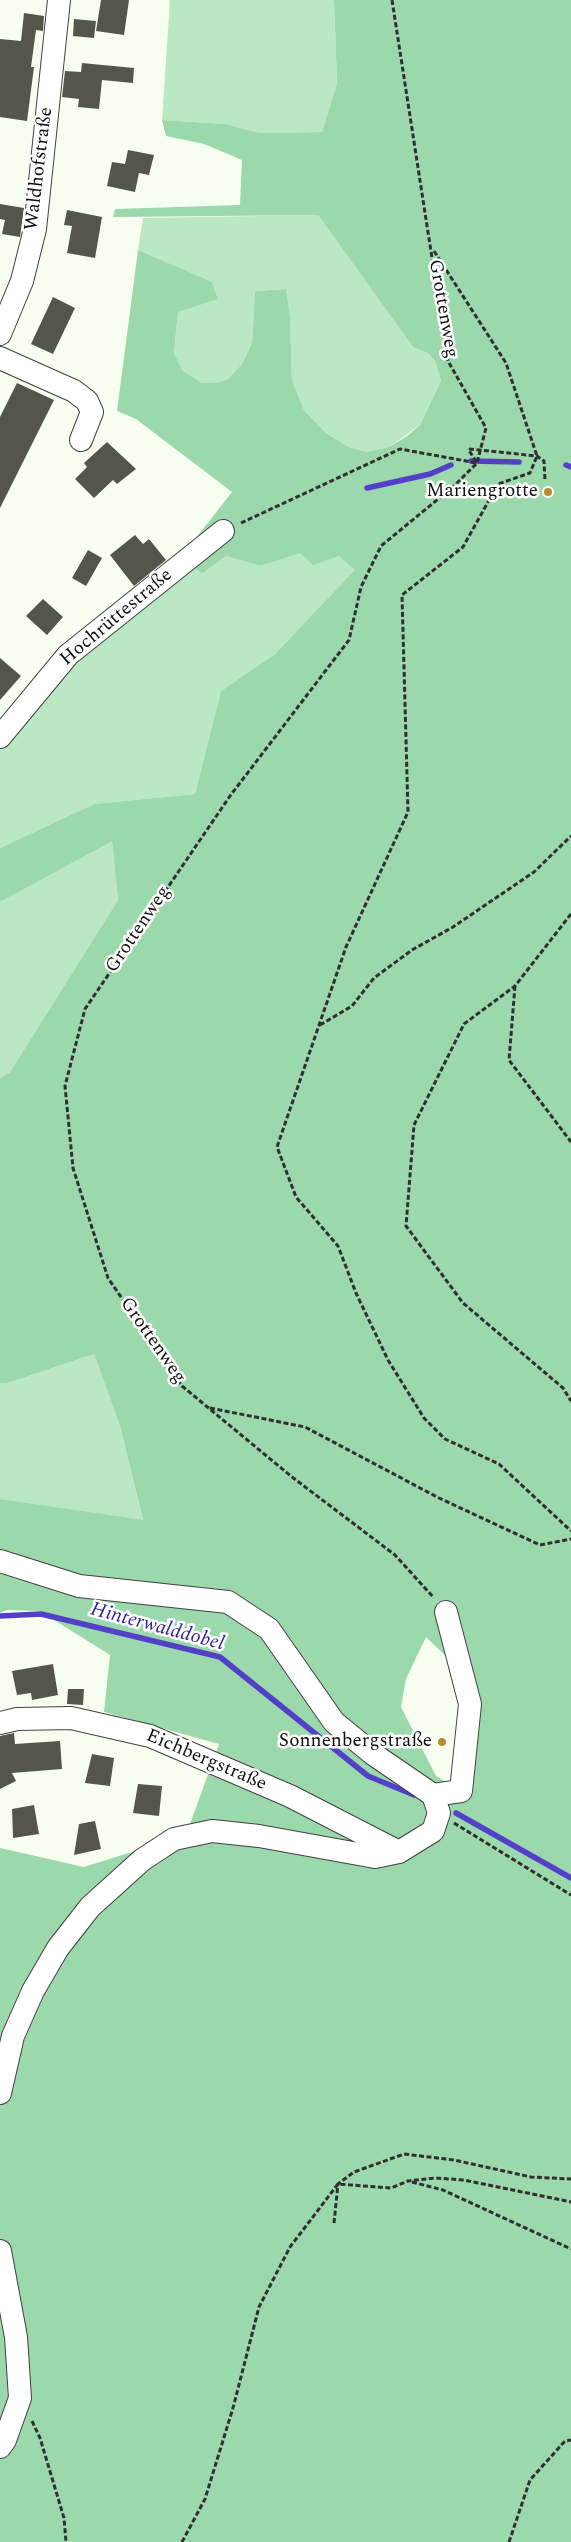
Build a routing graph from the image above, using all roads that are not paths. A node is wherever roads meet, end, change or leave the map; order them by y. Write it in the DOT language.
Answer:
graph roads {
  1 [pos="59,0"];
  2 [pos="0,334"];
  3 [pos="0,358"];
  4 [pos="81,440"];
  5 [pos="223,531"];
  6 [pos="0,737"];
  7 [pos="0,1561"];
  8 [pos="446,1612"];
  9 [pos="0,1723"];
  10 [pos="436,1804"];
  11 [pos="399,1852"];
  12 [pos="0,2093"];
  13 [pos="0,2251"];
  14 [pos="0,2447"];
  1 -- 2 [label="street, Waldhofstraße"];
  3 -- 4 [label="street"];
  5 -- 6 [label="street, Hochrüttestraße"];
  7 -- 10 [label="street"];
  8 -- 10 [label="street"];
  9 -- 11 [label="street, Eichbergstraße"];
  10 -- 11 [label="street"];
  11 -- 12 [label="street"];
  13 -- 14 [label="street"];
}
